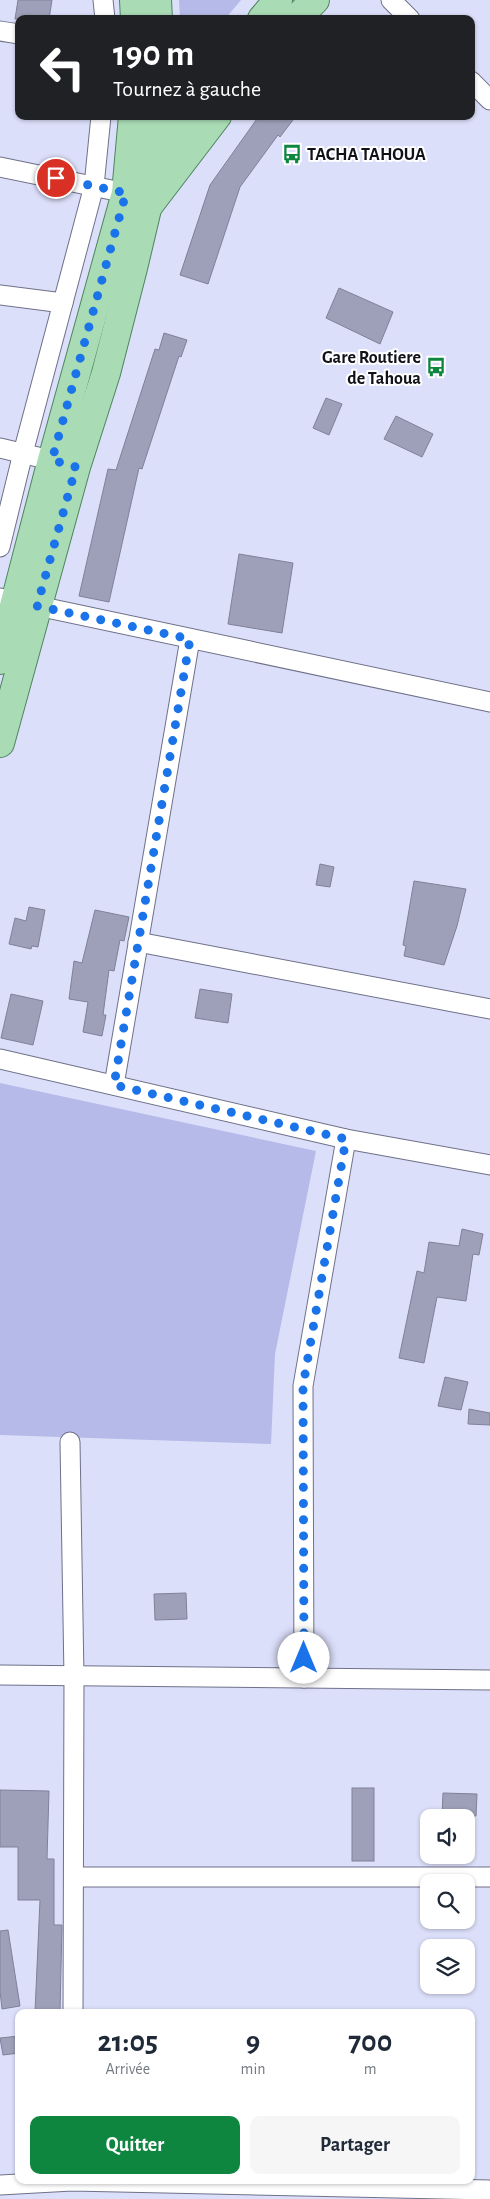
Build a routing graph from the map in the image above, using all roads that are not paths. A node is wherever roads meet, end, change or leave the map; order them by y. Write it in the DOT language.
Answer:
graph roads {
  1 [pos="103,0"];
  2 [pos="134,0"];
  3 [pos="157,0"];
  4 [pos="278,0"];
  5 [pos="315,0"];
  6 [pos="391,0"];
  7 [pos="105,15"];
  8 [pos="135,15"];
  9 [pos="158,15"];
  10 [pos="265,15"];
  11 [pos="300,15"];
  12 [pos="406,15"];
  13 [pos="0,31"];
  14 [pos="15,33"];
  15 [pos="475,85"];
  16 [pos="490,100"];
  17 [pos="101,120"];
  18 [pos="133,120"];
  19 [pos="158,120"];
  20 [pos="181,120"];
  21 [pos="213,120"];
  22 [pos="154,156"];
  23 [pos="0,167"];
  24 [pos="94,186"];
  25 [pos="137,201"];
  26 [pos="0,295"];
  27 [pos="63,303"];
  28 [pos="0,448"];
  29 [pos="23,453"];
  30 [pos="64,463"];
  31 [pos="0,547"];
  32 [pos="18,602"];
  33 [pos="190,639"];
  34 [pos="0,660"];
  35 [pos="490,702"];
  36 [pos="0,743"];
  37 [pos="138,942"];
  38 [pos="490,1008"];
  39 [pos="0,1059"];
  40 [pos="114,1085"];
  41 [pos="346,1139"];
  42 [pos="490,1165"];
  43 [pos="70,1442"];
  44 [pos="0,1675"];
  45 [pos="74,1677"];
  46 [pos="304,1678"];
  47 [pos="490,1680"];
  48 [pos="74,1877"];
  49 [pos="490,1877"];
  50 [pos="73,2009"];
  51 [pos="29,2184"];
  52 [pos="211,2184"];
  53 [pos="0,2186"];
  54 [pos="490,2190"];
  1 -- 7 [label="street"];
  2 -- 8 [label="main road"];
  3 -- 9 [label="main road"];
  4 -- 10 [label="main road"];
  5 -- 11 [label="main road"];
  6 -- 12 [label="street"];
  13 -- 14 [label="street"];
  15 -- 16 [label="street"];
  17 -- 24 [label="street"];
  18 -- 25 [label="main road"];
  19 -- 22 [label="main road"];
  20 -- 22 [label="main road"];
  21 -- 25 [label="main road"];
  22 -- 25 [label="main road"];
  23 -- 24 [label="street"];
  24 -- 25 [label="street"];
  24 -- 27 [label="street"];
  25 -- 30 [label="main road"];
  26 -- 27 [label="street"];
  27 -- 29 [label="street"];
  28 -- 29 [label="street"];
  29 -- 30 [label="street"];
  29 -- 31 [label="street"];
  30 -- 32 [label="main road"];
  32 -- 33 [label="street"];
  32 -- 34 [label="main road"];
  32 -- 36 [label="main road"];
  33 -- 35 [label="street"];
  33 -- 37 [label="street"];
  37 -- 38 [label="street"];
  37 -- 40 [label="street"];
  39 -- 40 [label="street"];
  40 -- 41 [label="street"];
  41 -- 42 [label="street"];
  41 -- 46 [label="street"];
  43 -- 45 [label="street"];
  44 -- 45 [label="street"];
  45 -- 46 [label="street"];
  45 -- 48 [label="street"];
  46 -- 47 [label="street"];
  48 -- 49 [label="street"];
  48 -- 50 [label="street"];
  51 -- 53 [label="street"];
  52 -- 54 [label="street"];
}
